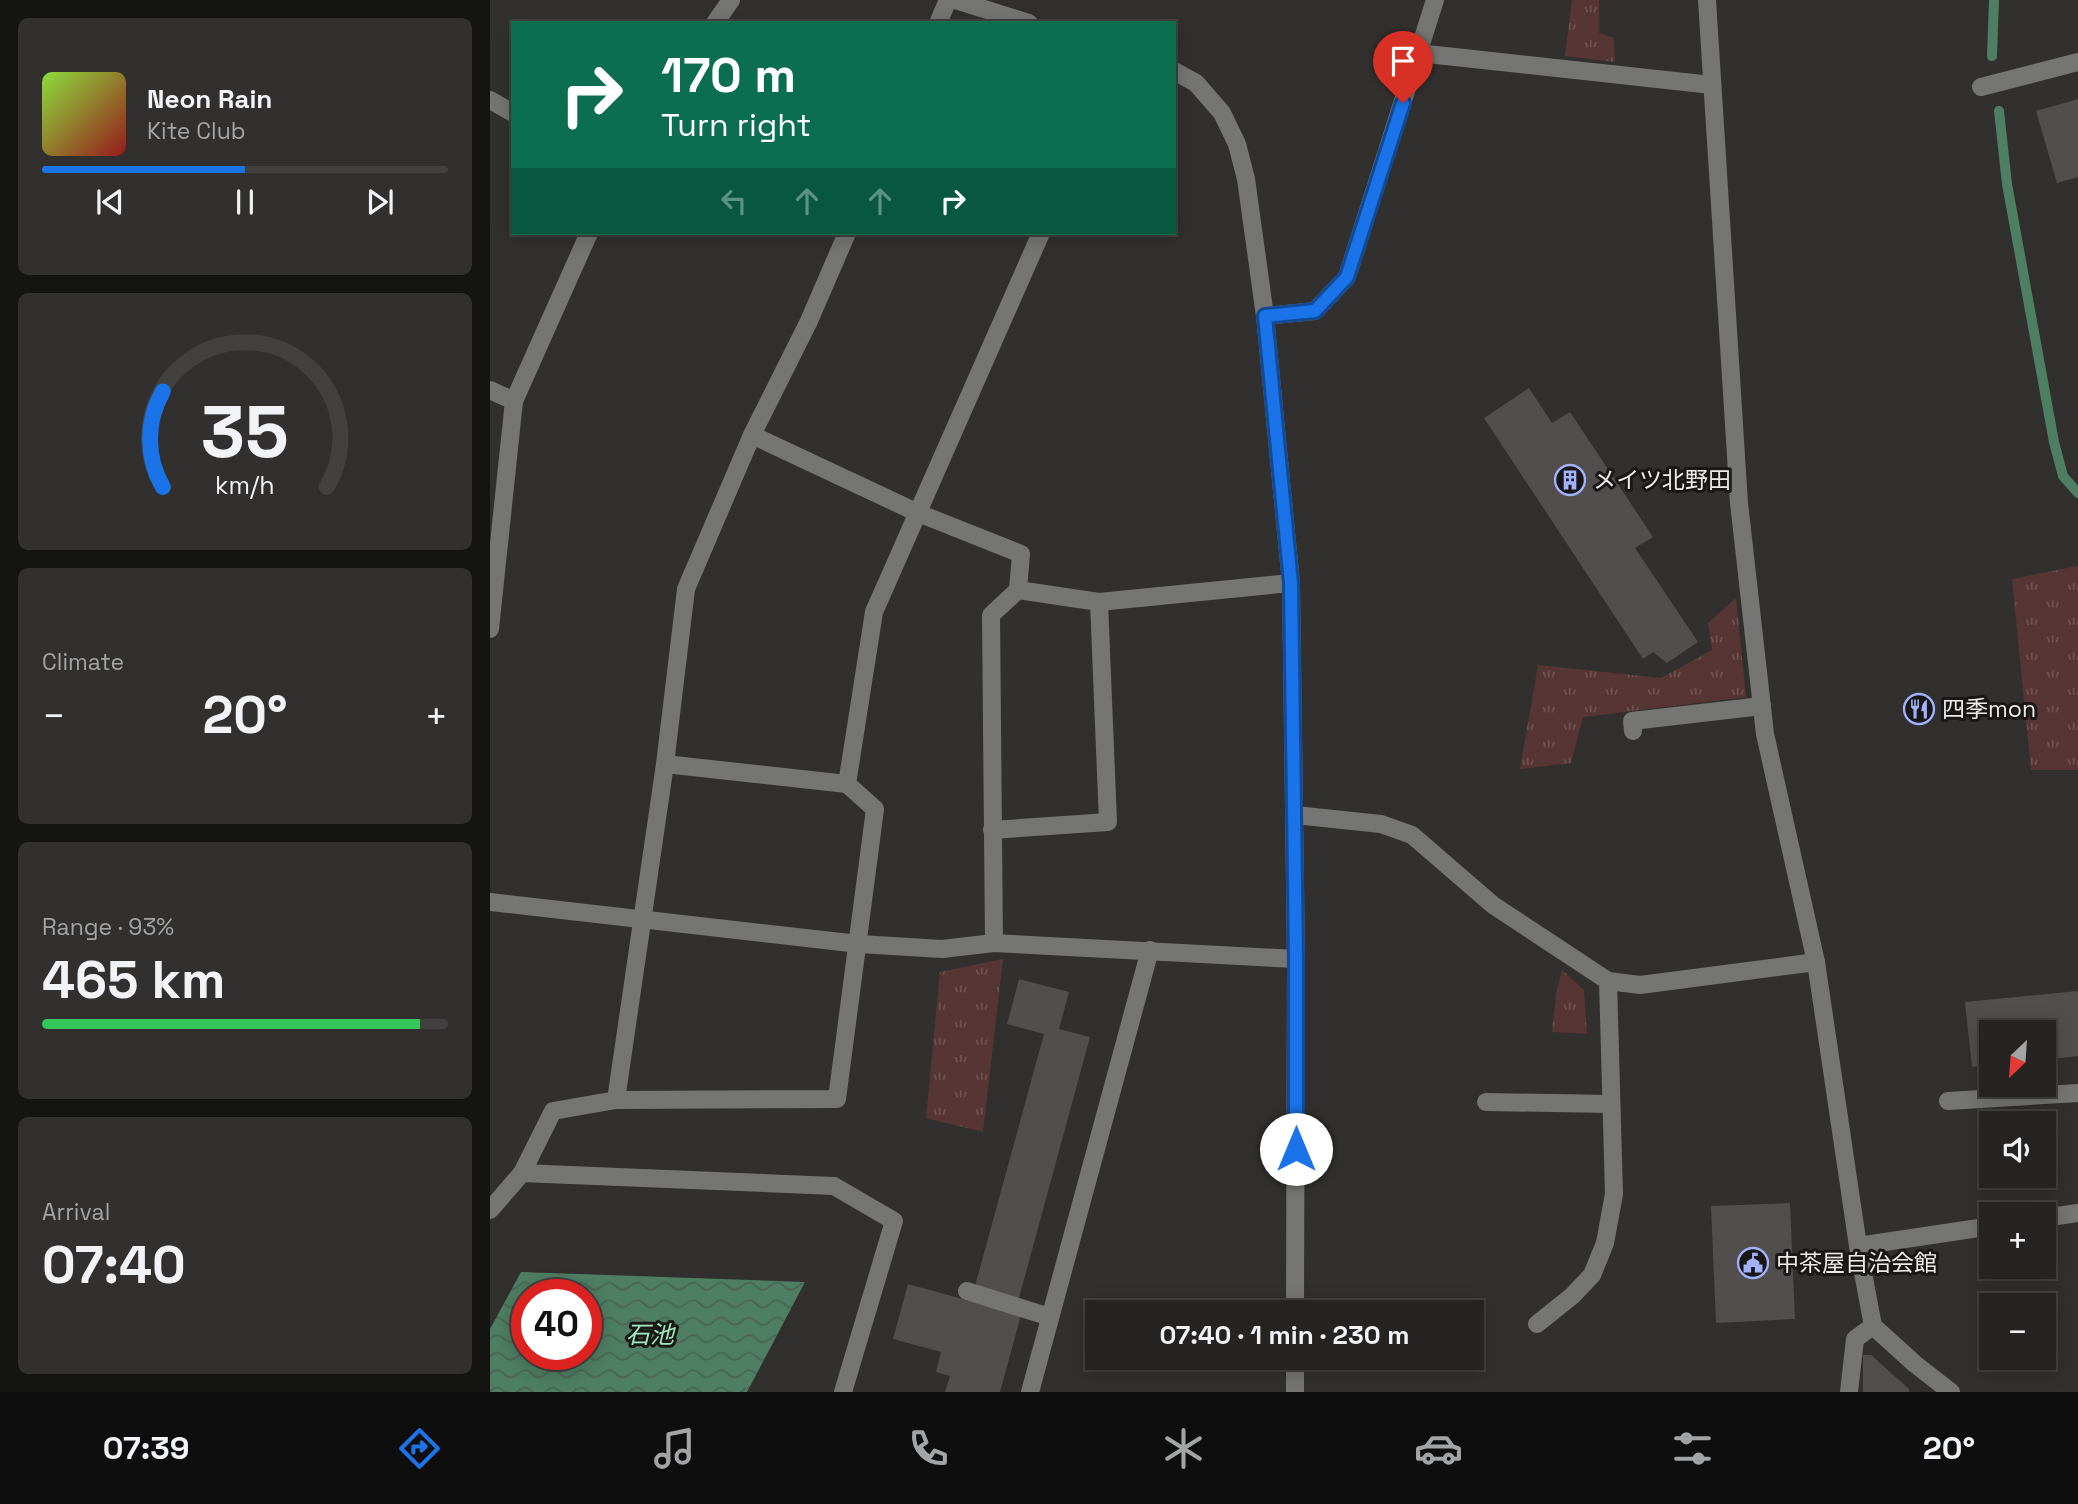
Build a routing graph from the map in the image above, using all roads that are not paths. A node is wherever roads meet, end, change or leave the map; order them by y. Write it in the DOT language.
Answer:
graph roads {
  1 [pos="731,0"];
  2 [pos="948,0"];
  3 [pos="955,0"];
  4 [pos="1435,0"];
  5 [pos="1707,0"];
  6 [pos="716,21"];
  7 [pos="939,21"];
  8 [pos="1023,21"];
  9 [pos="1418,53"];
  10 [pos="2078,62"];
  11 [pos="1176,72"];
  12 [pos="1712,85"];
  13 [pos="1981,87"];
  14 [pos="490,100"];
  15 [pos="511,112"];
  16 [pos="588,235"];
  17 [pos="846,235"];
  18 [pos="1040,235"];
  19 [pos="1265,316"];
  20 [pos="490,390"];
  21 [pos="514,401"];
  22 [pos="752,435"];
  23 [pos="918,513"];
  24 [pos="1291,583"];
  25 [pos="1018,590"];
  26 [pos="1099,602"];
  27 [pos="490,629"];
  28 [pos="1762,706"];
  29 [pos="1633,731"];
  30 [pos="665,764"];
  31 [pos="847,784"];
  32 [pos="1295,815"];
  33 [pos="992,830"];
  34 [pos="490,902"];
  35 [pos="642,920"];
  36 [pos="994,943"];
  37 [pos="859,944"];
  38 [pos="1150,950"];
  39 [pos="1296,959"];
  40 [pos="1816,962"];
  41 [pos="1608,981"];
  42 [pos="2078,1093"];
  43 [pos="616,1101"];
  44 [pos="1948,1101"];
  45 [pos="1486,1102"];
  46 [pos="1611,1104"];
  47 [pos="522,1173"];
  48 [pos="490,1210"];
  49 [pos="2078,1213"];
  50 [pos="2056,1216"];
  51 [pos="1979,1228"];
  52 [pos="1858,1246"];
  53 [pos="967,1291"];
  54 [pos="1296,1300"];
  55 [pos="1050,1317"];
  56 [pos="1538,1324"];
  57 [pos="1873,1326"];
  58 [pos="1295,1370"];
  59 [pos="843,1392"];
  60 [pos="1030,1392"];
  61 [pos="1295,1392"];
  62 [pos="1849,1392"];
  63 [pos="1951,1392"];
  1 -- 6 [label="street"];
  2 -- 7 [label="street"];
  3 -- 8 [label="street"];
  4 -- 9 [label="street"];
  5 -- 12 [label="street"];
  9 -- 12 [label="street"];
  9 -- 19 [label="street"];
  10 -- 13 [label="street"];
  11 -- 19 [label="street"];
  12 -- 28 [label="street"];
  14 -- 15 [label="street"];
  16 -- 21 [label="street"];
  17 -- 22 [label="street"];
  18 -- 23 [label="street"];
  19 -- 24 [label="street"];
  20 -- 21 [label="street"];
  21 -- 27 [label="street"];
  22 -- 23 [label="street"];
  22 -- 30 [label="street"];
  23 -- 25 [label="street"];
  23 -- 31 [label="street"];
  24 -- 26 [label="street"];
  24 -- 32 [label="street"];
  25 -- 26 [label="street"];
  25 -- 33 [label="street"];
  26 -- 33 [label="street"];
  28 -- 29 [label="street"];
  28 -- 40 [label="street"];
  30 -- 31 [label="street"];
  30 -- 35 [label="street"];
  31 -- 37 [label="street"];
  32 -- 39 [label="street"];
  32 -- 41 [label="street"];
  33 -- 36 [label="street"];
  34 -- 35 [label="street"];
  35 -- 37 [label="street"];
  35 -- 43 [label="street"];
  36 -- 37 [label="street"];
  36 -- 38 [label="street"];
  37 -- 43 [label="street"];
  38 -- 39 [label="street"];
  38 -- 55 [label="street"];
  39 -- 54 [label="street"];
  40 -- 41 [label="street"];
  40 -- 52 [label="street"];
  41 -- 46 [label="street"];
  42 -- 44 [label="street"];
  43 -- 47 [label="street"];
  45 -- 46 [label="street"];
  46 -- 56 [label="street"];
  47 -- 48 [label="street"];
  47 -- 59 [label="street"];
  49 -- 50 [label="street"];
  51 -- 52 [label="street"];
  52 -- 57 [label="street"];
  53 -- 55 [label="street"];
  55 -- 60 [label="street"];
  57 -- 62 [label="street"];
  57 -- 63 [label="street"];
  58 -- 61 [label="street"];
}
